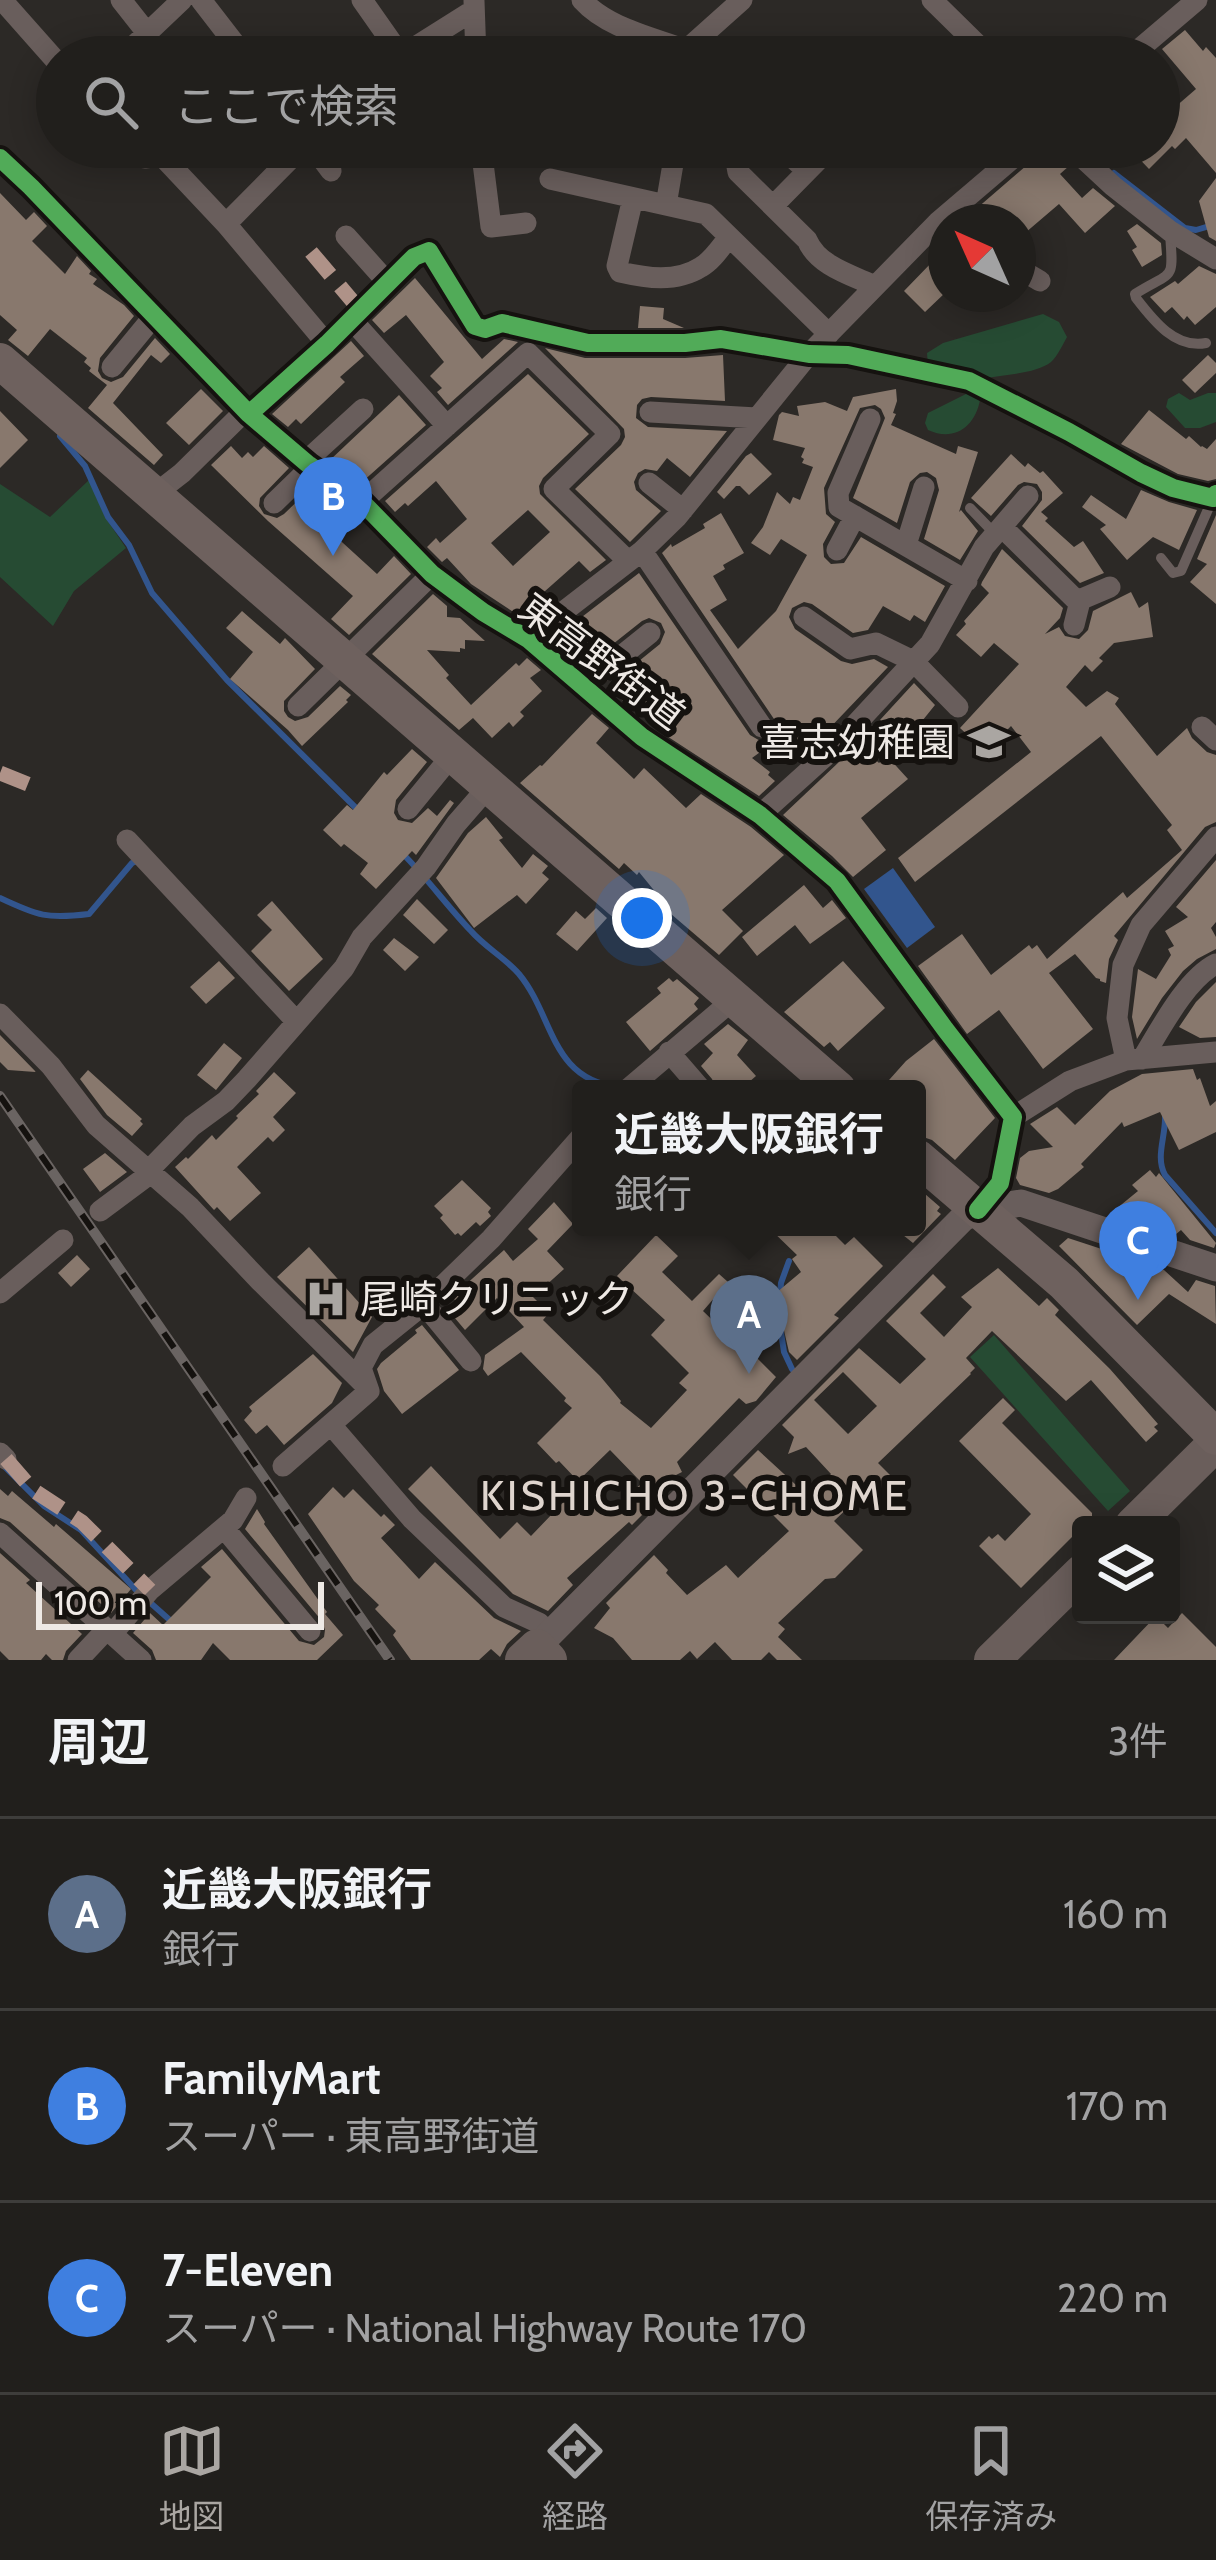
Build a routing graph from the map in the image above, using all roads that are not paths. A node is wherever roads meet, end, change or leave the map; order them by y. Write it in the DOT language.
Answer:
graph roads {
  1 [pos="2,0"];
  2 [pos="121,0"];
  3 [pos="182,0"];
  4 [pos="201,0"];
  5 [pos="362,0"];
  6 [pos="582,0"];
  7 [pos="742,0"];
  8 [pos="932,0"];
  9 [pos="1196,0"];
  10 [pos="474,5"];
  11 [pos="147,33"];
  12 [pos="144,36"];
  13 [pos="229,36"];
  14 [pos="387,36"];
  15 [pos="431,36"];
  16 [pos="475,36"];
  17 [pos="646,36"];
  18 [pos="706,36"];
  19 [pos="969,36"];
  20 [pos="1154,36"];
  21 [pos="36,38"];
  22 [pos="0,158"];
  23 [pos="178,168"];
  24 [pos="281,168"];
  25 [pos="330,168"];
  26 [pos="484,168"];
  27 [pos="672,168"];
  28 [pos="737,168"];
  29 [pos="804,168"];
  30 [pos="810,168"];
  31 [pos="1003,168"];
  32 [pos="1094,168"];
  33 [pos="332,171"];
  34 [pos="807,171"];
  35 [pos="550,179"];
  36 [pos="633,198"];
  37 [pos="964,204"];
  38 [pos="666,206"];
  39 [pos="773,206"];
  40 [pos="526,223"];
  41 [pos="226,224"];
  42 [pos="1169,231"];
  43 [pos="346,236"];
  44 [pos="730,237"];
  45 [pos="928,237"];
  46 [pos="1216,259"];
  47 [pos="1036,279"];
  48 [pos="1040,281"];
  49 [pos="388,283"];
  50 [pos="875,286"];
  51 [pos="154,316"];
  52 [pos="350,319"];
  53 [pos="829,334"];
  54 [pos="1206,343"];
  55 [pos="327,344"];
  56 [pos="809,354"];
  57 [pos="112,367"];
  58 [pos="6,376"];
  59 [pos="363,409"];
  60 [pos="247,412"];
  61 [pos="650,412"];
  62 [pos="757,418"];
  63 [pos="870,419"];
  64 [pos="447,426"];
  65 [pos="308,464"];
  66 [pos="649,483"];
  67 [pos="924,487"];
  68 [pos="155,494"];
  69 [pos="1028,496"];
  70 [pos="1215,496"];
  71 [pos="362,502"];
  72 [pos="274,503"];
  73 [pos="970,508"];
  74 [pos="682,511"];
  75 [pos="855,516"];
  76 [pos="999,530"];
  77 [pos="906,545"];
  78 [pos="837,550"];
  79 [pos="634,556"];
  80 [pos="1161,558"];
  81 [pos="432,574"];
  82 [pos="967,581"];
  83 [pos="1110,587"];
  84 [pos="1076,601"];
  85 [pos="804,617"];
  86 [pos="1074,625"];
  87 [pos="650,633"];
  88 [pos="528,639"];
  89 [pos="345,660"];
  90 [pos="913,662"];
  91 [pos="584,686"];
  92 [pos="298,706"];
  93 [pos="958,706"];
  94 [pos="762,727"];
  95 [pos="453,754"];
  96 [pos="489,786"];
  97 [pos="408,809"];
  98 [pos="760,815"];
  99 [pos="1216,837"];
  100 [pos="128,840"];
  101 [pos="1216,964"];
  102 [pos="734,999"];
  103 [pos="0,1014"];
  104 [pos="296,1022"];
  105 [pos="669,1052"];
  106 [pos="1216,1052"];
  107 [pos="1134,1059"];
  108 [pos="638,1080"];
  109 [pos="693,1080"];
  110 [pos="828,1080"];
  111 [pos="1013,1117"];
  112 [pos="572,1147"];
  113 [pos="926,1165"];
  114 [pos="150,1171"];
  115 [pos="978,1210"];
  116 [pos="100,1211"];
  117 [pos="63,1240"];
  118 [pos="1216,1268"];
  119 [pos="0,1293"];
  120 [pos="424,1304"];
  121 [pos="471,1361"];
  122 [pos="366,1386"];
  123 [pos="332,1426"];
  124 [pos="1216,1440"];
  125 [pos="283,1466"];
  126 [pos="246,1498"];
  127 [pos="1141,1516"];
  128 [pos="224,1528"];
  129 [pos="0,1533"];
  130 [pos="1072,1582"];
  131 [pos="310,1630"];
  132 [pos="110,1632"];
  133 [pos="540,1650"];
  134 [pos="78,1660"];
  135 [pos="141,1660"];
  136 [pos="992,1660"];
  1 -- 21 [label="street"];
  2 -- 11 [label="street"];
  3 -- 11 [label="street"];
  4 -- 13 [label="street"];
  5 -- 14 [label="street"];
  6 -- 17 [label="street"];
  7 -- 18 [label="street"];
  8 -- 19 [label="street"];
  9 -- 20 [label="street"];
  10 -- 15 [label="street"];
  10 -- 16 [label="street"];
  11 -- 12 [label="street"];
  22 -- 51 [label="street, 東高野街道"];
  23 -- 41 [label="street"];
  24 -- 41 [label="street"];
  25 -- 33 [label="street"];
  26 -- 40 [label="street"];
  27 -- 38 [label="street"];
  28 -- 39 [label="street"];
  29 -- 34 [label="street"];
  30 -- 34 [label="street"];
  31 -- 37 [label="street"];
  32 -- 42 [label="street"];
  34 -- 39 [label="street"];
  35 -- 36 [label="street"];
  36 -- 38 [label="street"];
  36 -- 44 [label="street"];
  38 -- 44 [label="street"];
  39 -- 50 [label="street"];
  41 -- 55 [label="street"];
  42 -- 46 [label="street"];
  42 -- 54 [label="lane"];
  43 -- 49 [label="street"];
  44 -- 53 [label="street"];
  45 -- 50 [label="street"];
  47 -- 48 [label="street"];
  49 -- 52 [label="street"];
  49 -- 56 [label="street"];
  50 -- 53 [label="street"];
  51 -- 57 [label="street"];
  51 -- 60 [label="street, 東高野街道"];
  52 -- 55 [label="street"];
  52 -- 64 [label="street"];
  53 -- 56 [label="street"];
  55 -- 60 [label="street"];
  56 -- 62 [label="street"];
  56 -- 70 [label="street"];
  58 -- 68 [label="highway"];
  59 -- 65 [label="street"];
  60 -- 65 [label="street, 東高野街道"];
  60 -- 68 [label="street"];
  61 -- 62 [label="street"];
  62 -- 74 [label="street"];
  63 -- 75 [label="street"];
  64 -- 71 [label="street"];
  64 -- 79 [label="street"];
  65 -- 71 [label="street, 東高野街道"];
  65 -- 72 [label="street"];
  66 -- 74 [label="street"];
  67 -- 77 [label="street"];
  68 -- 89 [label="highway"];
  69 -- 76 [label="street"];
  70 -- 80 [label="lane"];
  71 -- 81 [label="street, 東高野街道"];
  73 -- 76 [label="lane"];
  74 -- 79 [label="street"];
  75 -- 77 [label="street"];
  75 -- 78 [label="street"];
  76 -- 82 [label="street"];
  76 -- 84 [label="street"];
  77 -- 82 [label="street"];
  79 -- 88 [label="street"];
  79 -- 94 [label="street"];
  81 -- 88 [label="street, 東高野街道"];
  81 -- 89 [label="street"];
  82 -- 90 [label="street"];
  83 -- 84 [label="street"];
  84 -- 86 [label="street"];
  85 -- 90 [label="street"];
  87 -- 91 [label="street"];
  88 -- 91 [label="street, 東高野街道"];
  89 -- 92 [label="street"];
  89 -- 95 [label="highway"];
  90 -- 93 [label="street"];
  90 -- 98 [label="street"];
  91 -- 98 [label="street, 東高野街道"];
  95 -- 96 [label="highway"];
  95 -- 97 [label="street"];
  96 -- 102 [label="highway"];
  96 -- 104 [label="street"];
  98 -- 111 [label="street, 東高野街道"];
  99 -- 107 [label="street"];
  100 -- 104 [label="street"];
  101 -- 107 [label="street"];
  102 -- 105 [label="street"];
  102 -- 110 [label="highway"];
  103 -- 114 [label="street"];
  104 -- 114 [label="street"];
  105 -- 108 [label="street"];
  105 -- 109 [label="street"];
  106 -- 107 [label="street"];
  107 -- 111 [label="street"];
  111 -- 115 [label="street"];
  112 -- 120 [label="street"];
  113 -- 115 [label="highway"];
  114 -- 116 [label="street"];
  114 -- 122 [label="street"];
  115 -- 118 [label="street"];
  115 -- 124 [label="highway"];
  115 -- 133 [label="street"];
  117 -- 119 [label="street"];
  120 -- 121 [label="street"];
  120 -- 122 [label="street"];
  122 -- 123 [label="street"];
  123 -- 125 [label="street"];
  123 -- 133 [label="street"];
  124 -- 127 [label="main road"];
  126 -- 128 [label="street"];
  128 -- 131 [label="street"];
  128 -- 132 [label="street"];
  129 -- 132 [label="street"];
  130 -- 136 [label="main road"];
  132 -- 134 [label="street"];
  132 -- 135 [label="street"];
}
